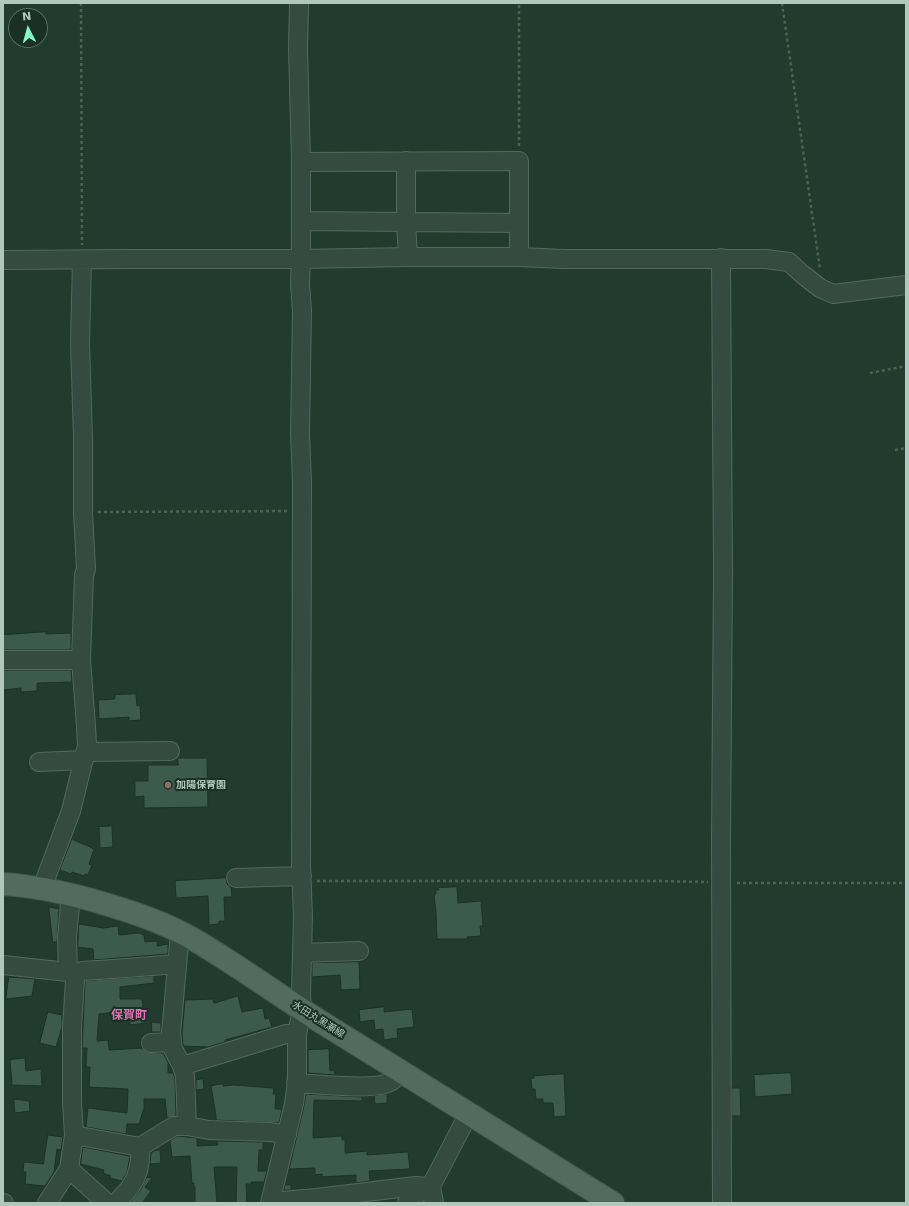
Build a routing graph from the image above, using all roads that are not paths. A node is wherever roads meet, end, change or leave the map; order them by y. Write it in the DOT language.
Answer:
graph roads {
  1 [pos="299,3"];
  2 [pos="406,161"];
  3 [pos="301,162"];
  4 [pos="301,221"];
  5 [pos="406,222"];
  6 [pos="519,223"];
  7 [pos="408,257"];
  8 [pos="519,257"];
  9 [pos="721,258"];
  10 [pos="301,259"];
  11 [pos="3,260"];
  12 [pos="82,260"];
  13 [pos="906,285"];
  14 [pos="3,660"];
  15 [pos="81,660"];
  16 [pos="170,751"];
  17 [pos="85,756"];
  18 [pos="39,762"];
  19 [pos="236,878"];
  20 [pos="302,878"];
  21 [pos="3,884"];
  22 [pos="42,888"];
  23 [pos="70,894"];
  24 [pos="180,933"];
  25 [pos="359,951"];
  26 [pos="302,953"];
  27 [pos="177,964"];
  28 [pos="3,965"];
  29 [pos="71,974"];
  30 [pos="302,1010"];
  31 [pos="297,1034"];
  32 [pos="172,1042"];
  33 [pos="151,1043"];
  34 [pos="182,1066"];
  35 [pos="402,1072"];
  36 [pos="296,1083"];
  37 [pos="469,1113"];
  38 [pos="187,1126"];
  39 [pos="74,1135"];
  40 [pos="286,1135"];
  41 [pos="140,1147"];
  42 [pos="69,1169"];
  43 [pos="429,1192"];
  44 [pos="47,1203"];
  45 [pos="108,1203"];
  46 [pos="117,1203"];
  47 [pos="270,1203"];
  48 [pos="407,1203"];
  49 [pos="613,1203"];
  50 [pos="722,1203"];
  1 -- 3 [label="street"];
  2 -- 3 [label="street"];
  2 -- 5 [label="street"];
  2 -- 6 [label="street"];
  3 -- 4 [label="street"];
  4 -- 5 [label="street"];
  4 -- 10 [label="street"];
  5 -- 6 [label="street"];
  5 -- 7 [label="street"];
  6 -- 8 [label="street"];
  7 -- 8 [label="street"];
  7 -- 10 [label="street"];
  8 -- 9 [label="street"];
  9 -- 13 [label="street"];
  9 -- 50 [label="street"];
  10 -- 12 [label="street"];
  10 -- 20 [label="street"];
  11 -- 12 [label="street"];
  12 -- 15 [label="street"];
  14 -- 15 [label="street"];
  15 -- 17 [label="street"];
  16 -- 17 [label="street"];
  17 -- 18 [label="street"];
  17 -- 22 [label="street"];
  19 -- 20 [label="street"];
  20 -- 26 [label="street"];
  21 -- 22 [label="main road, 水田丸黒瀬線"];
  22 -- 23 [label="main road, 水田丸黒瀬線"];
  23 -- 24 [label="main road, 水田丸黒瀬線"];
  23 -- 29 [label="street"];
  24 -- 27 [label="street"];
  24 -- 30 [label="main road, 水田丸黒瀬線"];
  25 -- 26 [label="street"];
  26 -- 30 [label="street"];
  27 -- 29 [label="street"];
  27 -- 32 [label="street"];
  28 -- 29 [label="street"];
  29 -- 39 [label="street"];
  30 -- 31 [label="street"];
  30 -- 35 [label="main road, 水田丸黒瀬線"];
  31 -- 34 [label="street"];
  31 -- 36 [label="street"];
  32 -- 33 [label="street"];
  32 -- 34 [label="street"];
  34 -- 38 [label="street"];
  35 -- 36 [label="street"];
  35 -- 37 [label="main road, 水田丸黒瀬線"];
  36 -- 40 [label="street"];
  37 -- 43 [label="street"];
  37 -- 49 [label="main road, 水田丸黒瀬線"];
  38 -- 40 [label="street"];
  38 -- 41 [label="street"];
  39 -- 41 [label="street"];
  39 -- 42 [label="street"];
  40 -- 47 [label="street"];
  41 -- 46 [label="street"];
  42 -- 44 [label="street"];
  42 -- 45 [label="street"];
  43 -- 47 [label="street"];
  43 -- 48 [label="street"];
}
